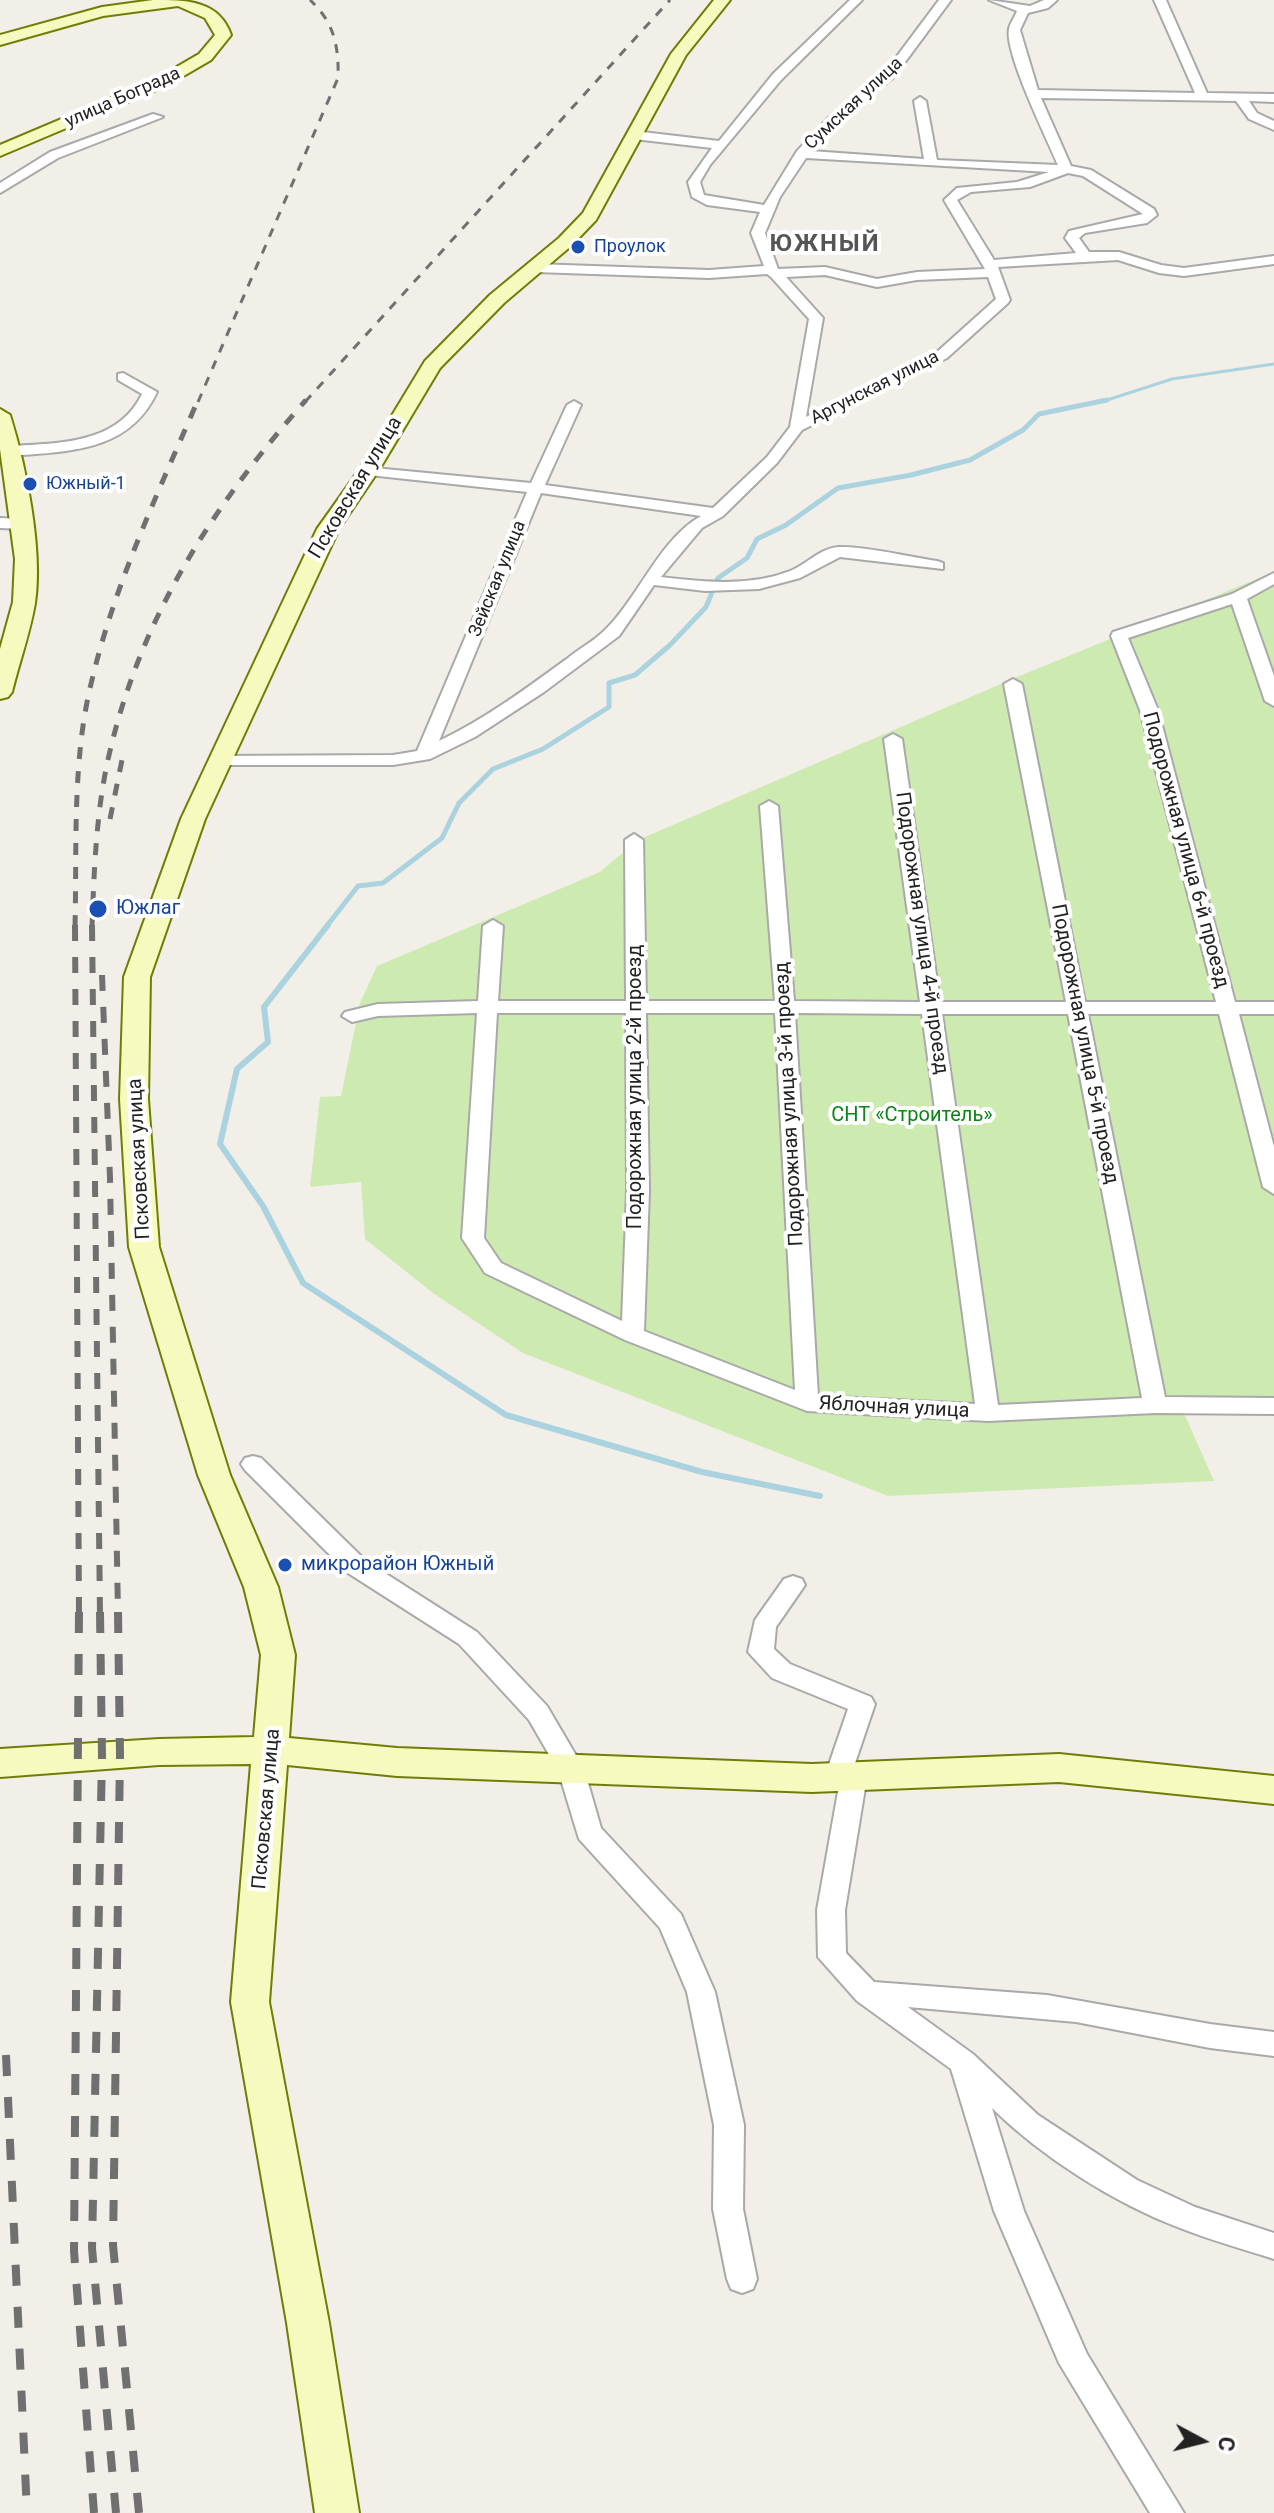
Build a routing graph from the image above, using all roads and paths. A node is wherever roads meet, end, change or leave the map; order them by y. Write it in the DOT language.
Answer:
graph roads {
  1 [pos="175,0"];
  2 [pos="722,0"];
  3 [pos="856,0"];
  4 [pos="945,0"];
  5 [pos="995,0"];
  6 [pos="1051,0"];
  7 [pos="1160,0"];
  8 [pos="106,6"];
  9 [pos="1023,11"];
  10 [pos="0,40"];
  11 [pos="1033,94"];
  12 [pos="1202,95"];
  13 [pos="1240,97"];
  14 [pos="1274,98"];
  15 [pos="920,101"];
  16 [pos="157,117"];
  17 [pos="1274,126"];
  18 [pos="634,135"];
  19 [pos="721,145"];
  20 [pos="0,151"];
  21 [pos="801,154"];
  22 [pos="931,163"];
  23 [pos="1066,169"];
  24 [pos="0,189"];
  25 [pos="767,209"];
  26 [pos="1085,256"];
  27 [pos="1274,260"];
  28 [pos="535,268"];
  29 [pos="992,269"];
  30 [pos="773,272"];
  31 [pos="123,377"];
  32 [pos="574,405"];
  33 [pos="0,415"];
  34 [pos="797,427"];
  35 [pos="11,451"];
  36 [pos="369,470"];
  37 [pos="536,488"];
  38 [pos="717,513"];
  39 [pos="11,524"];
  40 [pos="937,566"];
  41 [pos="1274,578"];
  42 [pos="650,580"];
  43 [pos="1238,597"];
  44 [pos="1013,684"];
  45 [pos="0,692"];
  46 [pos="1274,701"];
  47 [pos="893,739"];
  48 [pos="424,755"];
  49 [pos="218,761"];
  50 [pos="769,806"];
  51 [pos="634,840"];
  52 [pos="493,926"];
  53 [pos="931,1006"];
  54 [pos="1077,1006"];
  55 [pos="487,1007"];
  56 [pos="635,1007"];
  57 [pos="785,1008"];
  58 [pos="1274,1008"];
  59 [pos="1227,1009"];
  60 [pos="352,1016"];
  61 [pos="1274,1187"];
  62 [pos="633,1335"];
  63 [pos="807,1403"];
  64 [pos="1155,1405"];
  65 [pos="1274,1406"];
  66 [pos="988,1413"];
  67 [pos="253,1464"];
  68 [pos="793,1585"];
  69 [pos="273,1750"];
  70 [pos="0,1763"];
  71 [pos="571,1769"];
  72 [pos="846,1776"];
  73 [pos="1274,1790"];
  74 [pos="867,1993"];
  75 [pos="1274,2044"];
  76 [pos="963,2062"];
  77 [pos="1274,2246"];
  78 [pos="742,2279"];
  79 [pos="337,2513"];
  80 [pos="1168,2513"];
  1 -- 8 [label="street"];
  1 -- 20 [label="street, улица Бограда"];
  2 -- 18 [label="street, Псковская улица"];
  3 -- 19 [label="street"];
  4 -- 21 [label="street, Сумская улица"];
  5 -- 9 [label="street"];
  6 -- 9 [label="street"];
  7 -- 12 [label="street"];
  8 -- 10 [label="street"];
  9 -- 11 [label="street"];
  11 -- 12 [label="street"];
  11 -- 23 [label="street"];
  12 -- 13 [label="street"];
  13 -- 14 [label="street"];
  13 -- 17 [label="street"];
  15 -- 22 [label="street"];
  16 -- 24 [label="street"];
  18 -- 19 [label="street"];
  18 -- 28 [label="street, Псковская улица"];
  19 -- 25 [label="street"];
  21 -- 22 [label="street"];
  21 -- 25 [label="street, Сумская улица"];
  22 -- 23 [label="street"];
  23 -- 26 [label="street"];
  23 -- 29 [label="street"];
  25 -- 30 [label="street, Сумская улица"];
  26 -- 27 [label="street"];
  26 -- 29 [label="street"];
  28 -- 30 [label="street"];
  28 -- 36 [label="street, Псковская улица"];
  29 -- 30 [label="street"];
  29 -- 34 [label="street, Аргунская улица"];
  30 -- 34 [label="street, Сумская улица"];
  31 -- 35 [label="street"];
  32 -- 37 [label="street, Зейская улица"];
  33 -- 35 [label="street"];
  34 -- 38 [label="street"];
  35 -- 39 [label="street"];
  36 -- 37 [label="street"];
  36 -- 49 [label="street, Псковская улица"];
  37 -- 38 [label="street"];
  37 -- 48 [label="street, Зейская улица"];
  38 -- 42 [label="street"];
  39 -- 45 [label="street"];
  40 -- 42 [label="street"];
  41 -- 43 [label="street"];
  42 -- 48 [label="street"];
  43 -- 46 [label="street"];
  43 -- 59 [label="street, Подорожная улица 6-й проезд"];
  44 -- 54 [label="street, Подорожная улица 5-й проезд"];
  47 -- 53 [label="street, Подорожная улица 4-й проезд"];
  48 -- 49 [label="street"];
  49 -- 69 [label="street, Псковская улица"];
  50 -- 57 [label="street, Подорожная улица 3-й проезд"];
  51 -- 56 [label="street, Подорожная улица 2-й проезд"];
  52 -- 55 [label="street"];
  53 -- 54 [label="street"];
  53 -- 57 [label="street"];
  53 -- 66 [label="street, Подорожная улица 4-й проезд"];
  54 -- 59 [label="street"];
  54 -- 64 [label="street, Подорожная улица 5-й проезд"];
  55 -- 56 [label="street"];
  55 -- 60 [label="street"];
  55 -- 62 [label="street, Яблочная улица"];
  56 -- 57 [label="street"];
  56 -- 62 [label="street, Подорожная улица 2-й проезд"];
  57 -- 63 [label="street, Подорожная улица 3-й проезд"];
  58 -- 59 [label="street"];
  59 -- 61 [label="street, Подорожная улица 6-й проезд"];
  62 -- 63 [label="street, Яблочная улица"];
  63 -- 66 [label="street, Яблочная улица"];
  64 -- 65 [label="street, Яблочная улица"];
  64 -- 66 [label="street, Яблочная улица"];
  67 -- 71 [label="street"];
  68 -- 72 [label="street"];
  69 -- 70 [label="street"];
  69 -- 71 [label="street"];
  69 -- 79 [label="street, Псковская улица"];
  71 -- 72 [label="street"];
  71 -- 78 [label="street"];
  72 -- 73 [label="street"];
  72 -- 74 [label="street"];
  74 -- 75 [label="street"];
  74 -- 76 [label="street"];
  76 -- 77 [label="street"];
  76 -- 80 [label="street"];
}
